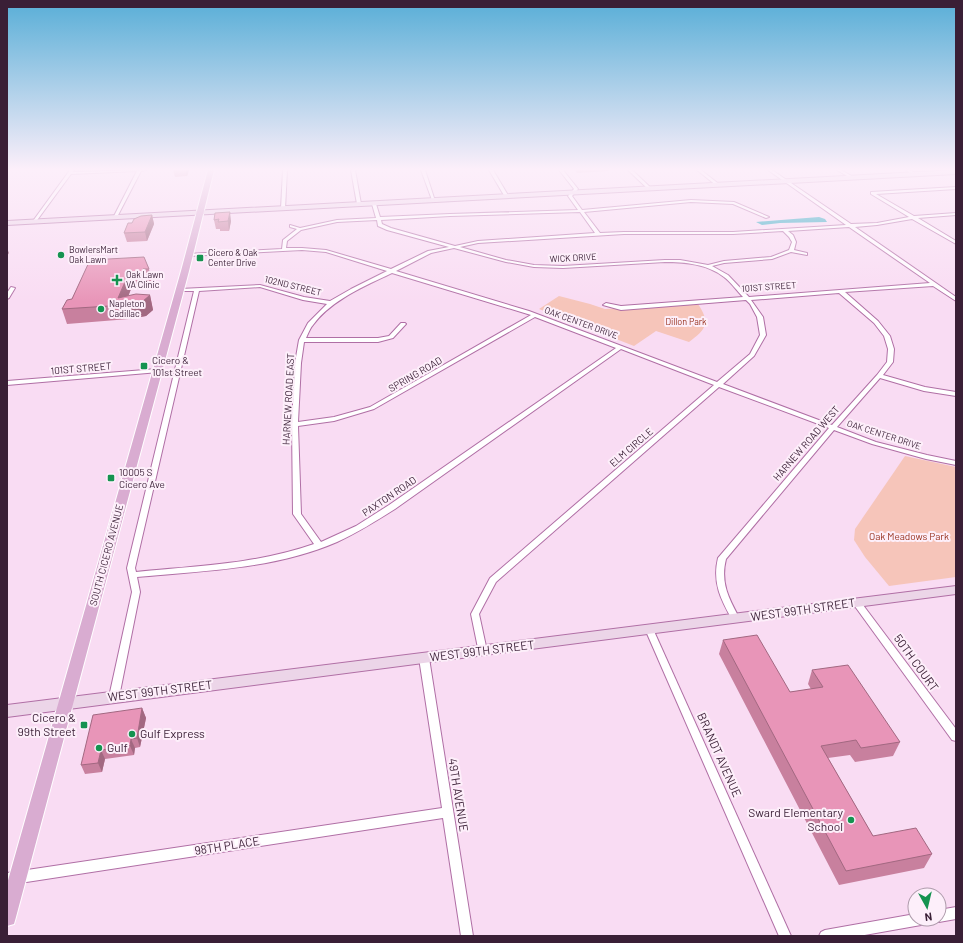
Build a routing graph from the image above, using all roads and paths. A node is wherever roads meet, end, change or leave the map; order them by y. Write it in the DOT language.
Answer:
graph roads {
  1 [pos="40,214"];
  2 [pos="117,214"];
  3 [pos="183,214"];
  4 [pos="200,214"];
  5 [pos="377,214"];
  6 [pos="493,214"];
  7 [pos="582,214"];
  8 [pos="760,214"];
  9 [pos="832,214"];
  10 [pos="908,214"];
  11 [pos="956,214"];
  12 [pos="767,217"];
  13 [pos="913,217"];
  14 [pos="115,218"];
  15 [pos="378,218"];
  16 [pos="34,222"];
  17 [pos="7,224"];
  18 [pos="292,226"];
  19 [pos="849,226"];
  20 [pos="300,229"];
  21 [pos="784,230"];
  22 [pos="598,234"];
  23 [pos="956,243"];
  24 [pos="451,246"];
  25 [pos="284,250"];
  26 [pos="791,251"];
  27 [pos="805,254"];
  28 [pos="189,256"];
  29 [pos="708,266"];
  30 [pos="392,271"];
  31 [pos="934,284"];
  32 [pos="7,288"];
  33 [pos="197,289"];
  34 [pos="180,290"];
  35 [pos="840,291"];
  36 [pos="7,297"];
  37 [pos="747,298"];
  38 [pos="956,299"];
  39 [pos="331,303"];
  40 [pos="606,305"];
  41 [pos="535,316"];
  42 [pos="403,324"];
  43 [pos="302,340"];
  44 [pos="621,347"];
  45 [pos="157,371"];
  46 [pos="879,376"];
  47 [pos="7,383"];
  48 [pos="719,384"];
  49 [pos="956,394"];
  50 [pos="295,424"];
  51 [pos="833,427"];
  52 [pos="956,463"];
  53 [pos="319,545"];
  54 [pos="133,575"];
  55 [pos="956,590"];
  56 [pos="857,603"];
  57 [pos="736,619"];
  58 [pos="648,629"];
  59 [pos="482,651"];
  60 [pos="424,658"];
  61 [pos="114,697"];
  62 [pos="66,703"];
  63 [pos="7,711"];
  64 [pos="956,737"];
  65 [pos="448,812"];
  66 [pos="12,878"];
  67 [pos="7,917"];
  68 [pos="907,921"];
  69 [pos="467,936"];
  70 [pos="785,936"];
  71 [pos="825,936"];
  1 -- 16 [label="street"];
  2 -- 14 [label="street"];
  3 -- 14 [label="main road"];
  4 -- 28 [label="main road, SOUTH CICERO AVENUE"];
  5 -- 15 [label="street"];
  6 -- 15 [label="street"];
  7 -- 22 [label="street"];
  8 -- 12 [label="street"];
  9 -- 19 [label="street"];
  10 -- 13 [label="street"];
  11 -- 13 [label="street"];
  13 -- 19 [label="street"];
  13 -- 23 [label="street"];
  14 -- 16 [label="main road"];
  15 -- 20 [label="street"];
  15 -- 24 [label="street, WICK DRIVE"];
  16 -- 17 [label="main road"];
  18 -- 20 [label="street"];
  19 -- 21 [label="street, HARNEW ROAD EAST"];
  19 -- 31 [label="street"];
  20 -- 25 [label="street"];
  21 -- 22 [label="street, HARNEW ROAD EAST"];
  21 -- 26 [label="street"];
  22 -- 24 [label="street, HARNEW ROAD EAST"];
  24 -- 29 [label="street, WICK DRIVE"];
  24 -- 30 [label="street, HARNEW ROAD EAST"];
  25 -- 28 [label="street, OAK CENTER DRIVE"];
  25 -- 30 [label="street, OAK CENTER DRIVE"];
  26 -- 27 [label="street"];
  26 -- 29 [label="street, WICK DRIVE"];
  28 -- 34 [label="main road, SOUTH CICERO AVENUE"];
  29 -- 37 [label="street, ELM CIRCLE"];
  30 -- 39 [label="street, HARNEW ROAD EAST"];
  30 -- 41 [label="street, OAK CENTER DRIVE"];
  31 -- 35 [label="street, 101ST STREET"];
  31 -- 38 [label="street"];
  32 -- 36 [label="street"];
  33 -- 34 [label="street, 102ND STREET"];
  33 -- 39 [label="street, 102ND STREET"];
  33 -- 54 [label="street"];
  34 -- 45 [label="main road, SOUTH CICERO AVENUE"];
  35 -- 37 [label="street, 101ST STREET"];
  35 -- 46 [label="street, HARNEW ROAD WEST"];
  37 -- 40 [label="street, 101ST STREET"];
  37 -- 48 [label="street, ELM CIRCLE"];
  39 -- 43 [label="street, HARNEW ROAD EAST"];
  41 -- 44 [label="street, OAK CENTER DRIVE"];
  41 -- 50 [label="street, SPRING ROAD"];
  42 -- 43 [label="street"];
  43 -- 50 [label="street, HARNEW ROAD EAST"];
  44 -- 48 [label="street, OAK CENTER DRIVE"];
  44 -- 53 [label="street, PAXTON ROAD"];
  45 -- 47 [label="street, 101ST STREET"];
  45 -- 62 [label="main road, SOUTH CICERO AVENUE"];
  46 -- 49 [label="street"];
  46 -- 51 [label="street, HARNEW ROAD WEST"];
  48 -- 51 [label="street, OAK CENTER DRIVE"];
  48 -- 59 [label="street, ELM CIRCLE"];
  50 -- 53 [label="street, HARNEW ROAD EAST"];
  51 -- 52 [label="street, OAK CENTER DRIVE"];
  51 -- 57 [label="street, HARNEW ROAD WEST"];
  53 -- 54 [label="street, PAXTON ROAD"];
  54 -- 61 [label="street"];
  55 -- 56 [label="main road, WEST 99TH STREET"];
  56 -- 57 [label="main road, WEST 99TH STREET"];
  56 -- 64 [label="street, 50TH COURT"];
  57 -- 58 [label="main road, WEST 99TH STREET"];
  58 -- 59 [label="main road, WEST 99TH STREET"];
  58 -- 70 [label="street, BRANDT AVENUE"];
  59 -- 60 [label="main road, WEST 99TH STREET"];
  60 -- 61 [label="main road, WEST 99TH STREET"];
  60 -- 65 [label="street, 49TH AVENUE"];
  61 -- 62 [label="main road, WEST 99TH STREET"];
  62 -- 63 [label="main road, WEST 99TH STREET"];
  62 -- 66 [label="main road, SOUTH CICERO AVENUE"];
  65 -- 66 [label="street, 98TH PLACE"];
  65 -- 69 [label="street, 49TH AVENUE"];
  66 -- 67 [label="main road, SOUTH CICERO AVENUE"];
  68 -- 71 [label="street"];
}
